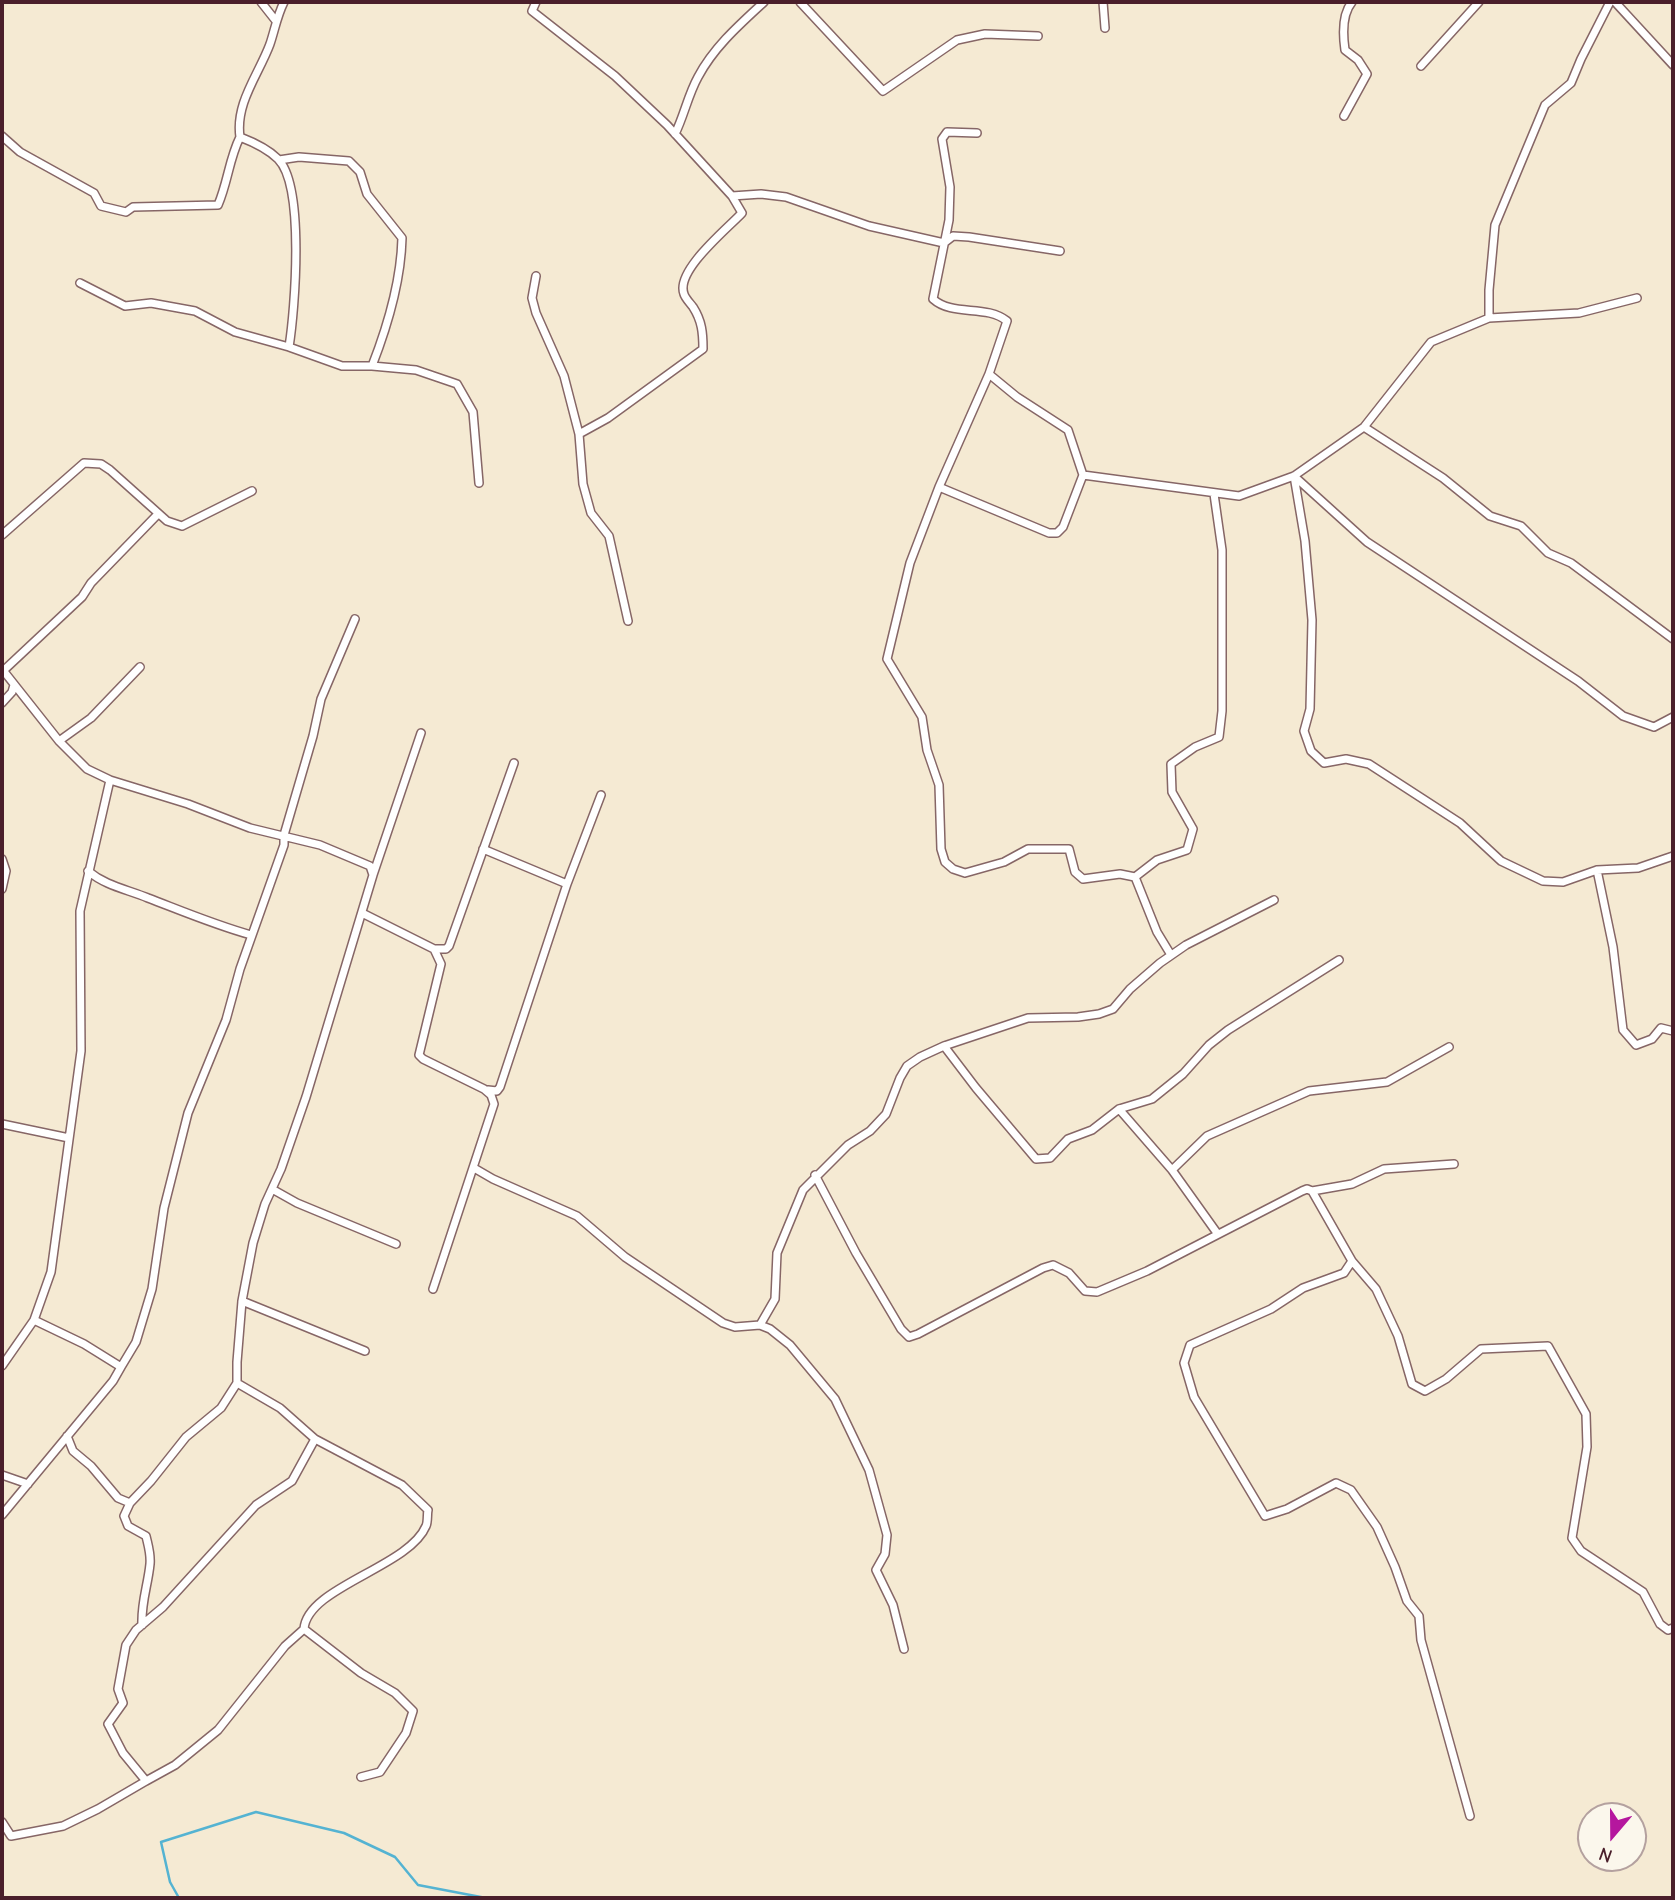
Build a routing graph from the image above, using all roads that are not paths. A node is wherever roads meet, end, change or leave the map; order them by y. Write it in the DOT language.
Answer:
graph roads {
  1 [pos="261,2"];
  2 [pos="284,2"];
  3 [pos="536,2"];
  4 [pos="764,2"];
  5 [pos="800,2"];
  6 [pos="1103,2"];
  7 [pos="1352,2"];
  8 [pos="1479,2"];
  9 [pos="1613,2"];
  10 [pos="276,21"];
  11 [pos="1105,28"];
  12 [pos="1038,36"];
  13 [pos="1673,65"];
  14 [pos="1421,66"];
  15 [pos="1344,116"];
  16 [pos="977,133"];
  17 [pos="675,134"];
  18 [pos="2,136"];
  19 [pos="240,137"];
  20 [pos="279,160"];
  21 [pos="732,196"];
  22 [pos="944,243"];
  23 [pos="1060,251"];
  24 [pos="536,276"];
  25 [pos="80,283"];
  26 [pos="1637,298"];
  27 [pos="1489,318"];
  28 [pos="289,346"];
  29 [pos="373,366"];
  30 [pos="989,374"];
  31 [pos="1364,427"];
  32 [pos="579,434"];
  33 [pos="1083,475"];
  34 [pos="1294,476"];
  35 [pos="479,483"];
  36 [pos="939,487"];
  37 [pos="252,491"];
  38 [pos="1214,494"];
  39 [pos="158,514"];
  40 [pos="2,535"];
  41 [pos="355,619"];
  42 [pos="628,621"];
  43 [pos="1673,639"];
  44 [pos="140,667"];
  45 [pos="2,670"];
  46 [pos="14,685"];
  47 [pos="2,703"];
  48 [pos="1673,717"];
  49 [pos="421,733"];
  50 [pos="60,741"];
  51 [pos="514,763"];
  52 [pos="110,780"];
  53 [pos="601,795"];
  54 [pos="284,835"];
  55 [pos="483,849"];
  56 [pos="1673,856"];
  57 [pos="2,859"];
  58 [pos="1597,870"];
  59 [pos="88,872"];
  60 [pos="373,875"];
  61 [pos="1135,877"];
  62 [pos="568,884"];
  63 [pos="2,888"];
  64 [pos="1274,900"];
  65 [pos="362,913"];
  66 [pos="251,935"];
  67 [pos="434,949"];
  68 [pos="1171,955"];
  69 [pos="1339,960"];
  70 [pos="1673,1031"];
  71 [pos="944,1046"];
  72 [pos="1450,1047"];
  73 [pos="484,1089"];
  74 [pos="1119,1109"];
  75 [pos="2,1124"];
  76 [pos="69,1138"];
  77 [pos="1454,1164"];
  78 [pos="474,1168"];
  79 [pos="1172,1170"];
  80 [pos="815,1175"];
  81 [pos="272,1189"];
  82 [pos="1312,1191"];
  83 [pos="1217,1233"];
  84 [pos="397,1244"];
  85 [pos="1352,1261"];
  86 [pos="433,1289"];
  87 [pos="242,1301"];
  88 [pos="34,1320"];
  89 [pos="760,1325"];
  90 [pos="365,1351"];
  91 [pos="2,1365"];
  92 [pos="121,1367"];
  93 [pos="237,1383"];
  94 [pos="67,1436"];
  95 [pos="315,1439"];
  96 [pos="2,1475"];
  97 [pos="28,1484"];
  98 [pos="130,1503"];
  99 [pos="2,1516"];
  100 [pos="142,1625"];
  101 [pos="1673,1628"];
  102 [pos="304,1629"];
  103 [pos="904,1649"];
  104 [pos="361,1777"];
  105 [pos="146,1781"];
  106 [pos="1470,1816"];
  107 [pos="2,1822"];
  1 -- 10 [label="street"];
  2 -- 10 [label="street"];
  3 -- 17 [label="street"];
  4 -- 17 [label="street"];
  5 -- 12 [label="street"];
  6 -- 11 [label="street"];
  7 -- 15 [label="street"];
  8 -- 14 [label="street"];
  9 -- 13 [label="street"];
  9 -- 27 [label="street"];
  10 -- 19 [label="street"];
  16 -- 22 [label="street"];
  17 -- 21 [label="street"];
  18 -- 19 [label="street"];
  19 -- 20 [label="street"];
  20 -- 28 [label="street"];
  20 -- 29 [label="street"];
  21 -- 22 [label="street"];
  21 -- 32 [label="street"];
  22 -- 23 [label="street"];
  22 -- 30 [label="street"];
  24 -- 32 [label="street"];
  25 -- 28 [label="street"];
  26 -- 27 [label="street"];
  27 -- 31 [label="street"];
  28 -- 29 [label="street"];
  29 -- 35 [label="street"];
  30 -- 33 [label="street"];
  30 -- 36 [label="street"];
  31 -- 34 [label="street"];
  31 -- 43 [label="street"];
  32 -- 42 [label="street"];
  33 -- 36 [label="street"];
  33 -- 38 [label="street"];
  34 -- 38 [label="street"];
  34 -- 48 [label="street"];
  34 -- 58 [label="street"];
  36 -- 61 [label="street"];
  37 -- 39 [label="street"];
  38 -- 61 [label="street"];
  39 -- 40 [label="street"];
  39 -- 45 [label="street"];
  41 -- 54 [label="street"];
  44 -- 50 [label="street"];
  45 -- 46 [label="street"];
  46 -- 47 [label="street"];
  46 -- 50 [label="street"];
  49 -- 60 [label="street"];
  50 -- 52 [label="street"];
  51 -- 55 [label="street"];
  52 -- 54 [label="street"];
  52 -- 59 [label="street"];
  53 -- 62 [label="street"];
  54 -- 60 [label="street"];
  54 -- 66 [label="street"];
  55 -- 62 [label="street"];
  55 -- 67 [label="street"];
  56 -- 58 [label="street"];
  57 -- 63 [label="street"];
  58 -- 70 [label="street"];
  59 -- 66 [label="street"];
  59 -- 76 [label="street"];
  60 -- 65 [label="street"];
  61 -- 68 [label="street"];
  62 -- 73 [label="street"];
  64 -- 68 [label="street"];
  65 -- 67 [label="street"];
  65 -- 81 [label="street"];
  66 -- 92 [label="street"];
  67 -- 73 [label="street"];
  68 -- 71 [label="street"];
  69 -- 74 [label="street"];
  71 -- 74 [label="street"];
  71 -- 80 [label="street"];
  72 -- 79 [label="street"];
  73 -- 78 [label="street"];
  74 -- 79 [label="street"];
  75 -- 76 [label="street"];
  76 -- 88 [label="street"];
  77 -- 82 [label="street"];
  78 -- 86 [label="street"];
  78 -- 89 [label="street"];
  79 -- 83 [label="street"];
  80 -- 83 [label="street"];
  80 -- 89 [label="street"];
  81 -- 84 [label="street"];
  81 -- 87 [label="street"];
  82 -- 83 [label="street"];
  82 -- 85 [label="street"];
  85 -- 101 [label="street"];
  85 -- 106 [label="street"];
  87 -- 90 [label="street"];
  87 -- 93 [label="street"];
  88 -- 91 [label="street"];
  88 -- 92 [label="street"];
  89 -- 103 [label="street"];
  92 -- 94 [label="street"];
  93 -- 95 [label="street"];
  93 -- 98 [label="street"];
  94 -- 97 [label="street"];
  94 -- 98 [label="street"];
  95 -- 100 [label="street"];
  95 -- 102 [label="street"];
  96 -- 97 [label="street"];
  97 -- 99 [label="street"];
  98 -- 100 [label="street"];
  100 -- 105 [label="street"];
  102 -- 104 [label="street"];
  102 -- 105 [label="street"];
  105 -- 107 [label="street"];
}
